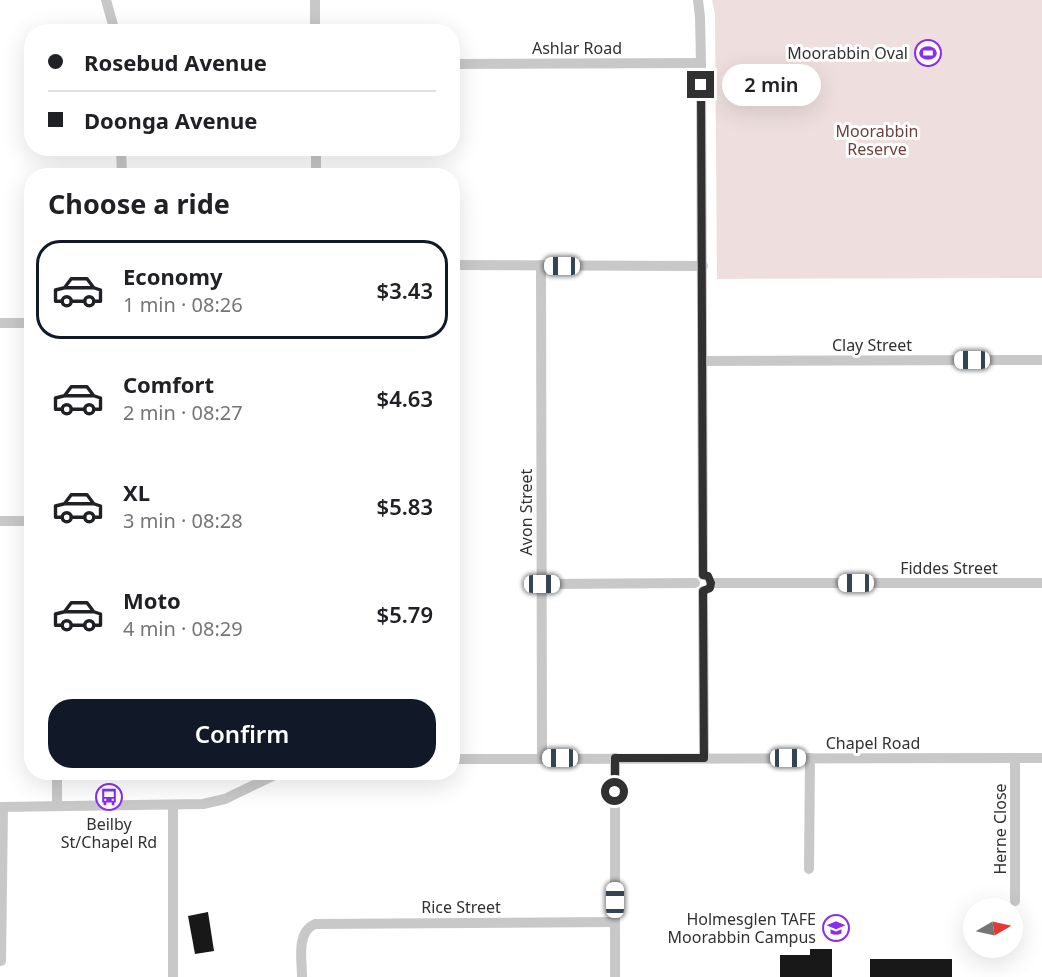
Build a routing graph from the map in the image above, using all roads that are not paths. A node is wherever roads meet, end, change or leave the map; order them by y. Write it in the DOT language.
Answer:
graph roads {
  1 [pos="106,0"];
  2 [pos="315,0"];
  3 [pos="698,0"];
  4 [pos="113,24"];
  5 [pos="315,24"];
  6 [pos="701,63"];
  7 [pos="460,64"];
  8 [pos="460,265"];
  9 [pos="541,266"];
  10 [pos="703,266"];
  11 [pos="0,323"];
  12 [pos="24,323"];
  13 [pos="1042,360"];
  14 [pos="703,361"];
  15 [pos="0,521"];
  16 [pos="24,521"];
  17 [pos="703,583"];
  18 [pos="1042,583"];
  19 [pos="542,584"];
  20 [pos="542,758"];
  21 [pos="615,758"];
  22 [pos="704,758"];
  23 [pos="810,758"];
  24 [pos="1015,758"];
  25 [pos="1042,758"];
  26 [pos="460,759"];
  27 [pos="57,780"];
  28 [pos="264,780"];
  29 [pos="173,805"];
  30 [pos="57,806"];
  31 [pos="1,807"];
  32 [pos="809,869"];
  33 [pos="1015,898"];
  34 [pos="615,922"];
  35 [pos="1,961"];
  36 [pos="173,977"];
  37 [pos="302,977"];
  38 [pos="615,977"];
  1 -- 4 [label="street"];
  2 -- 5 [label="street"];
  3 -- 6 [label="street"];
  6 -- 7 [label="street, Ashlar Road"];
  6 -- 10 [label="street"];
  8 -- 9 [label="street"];
  9 -- 10 [label="street"];
  9 -- 19 [label="street, Avon Street"];
  10 -- 14 [label="street"];
  11 -- 12 [label="street"];
  13 -- 14 [label="street, Clay Street"];
  14 -- 17 [label="street"];
  15 -- 16 [label="street"];
  17 -- 18 [label="street, Fiddes Street"];
  17 -- 19 [label="street, Fiddes Street"];
  17 -- 22 [label="street"];
  19 -- 20 [label="street, Avon Street"];
  20 -- 21 [label="street, Chapel Road"];
  20 -- 26 [label="street, Chapel Road"];
  21 -- 22 [label="street, Chapel Road"];
  21 -- 34 [label="street"];
  22 -- 23 [label="street, Chapel Road"];
  23 -- 24 [label="street, Chapel Road"];
  23 -- 32 [label="street"];
  24 -- 25 [label="street, Chapel Road"];
  24 -- 33 [label="street, Herne Close"];
  27 -- 30 [label="street"];
  28 -- 29 [label="street"];
  29 -- 30 [label="street"];
  29 -- 36 [label="street"];
  30 -- 31 [label="street"];
  31 -- 35 [label="street"];
  34 -- 37 [label="street, Rice Street"];
  34 -- 38 [label="street"];
}
